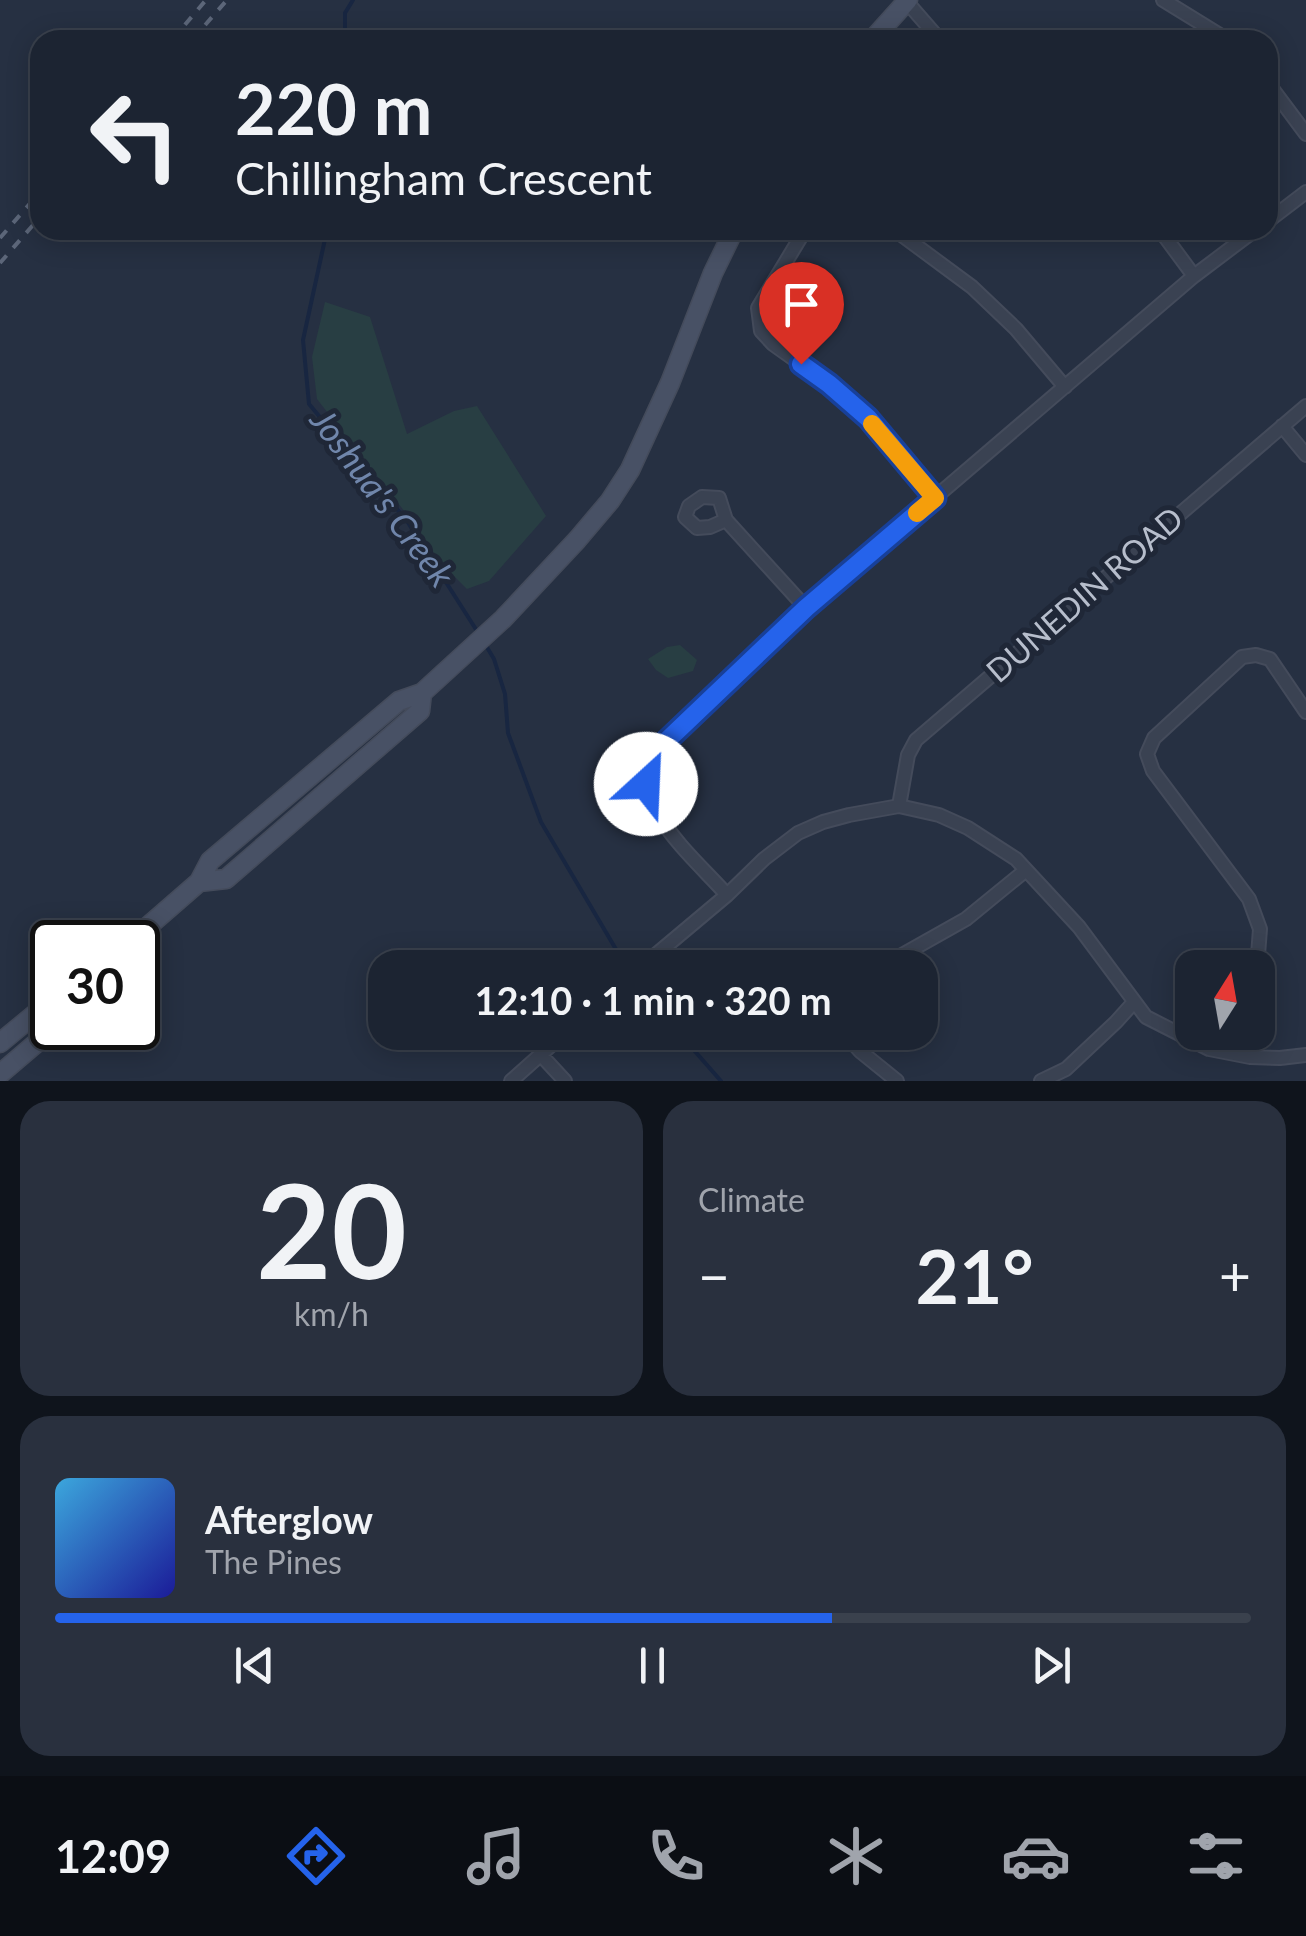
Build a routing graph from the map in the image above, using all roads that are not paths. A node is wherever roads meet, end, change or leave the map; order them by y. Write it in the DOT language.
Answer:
graph roads {
  1 [pos="907,0"];
  2 [pos="1162,0"];
  3 [pos="881,30"];
  4 [pos="932,30"];
  5 [pos="1212,30"];
  6 [pos="1278,96"];
  7 [pos="1306,134"];
  8 [pos="1306,192"];
  9 [pos="1278,213"];
  10 [pos="729,240"];
  11 [pos="799,240"];
  12 [pos="909,240"];
  13 [pos="1167,240"];
  14 [pos="1242,240"];
  15 [pos="1194,276"];
  16 [pos="1065,388"];
  17 [pos="1306,406"];
  18 [pos="1282,426"];
  19 [pos="1306,456"];
  20 [pos="935,498"];
  21 [pos="726,520"];
  22 [pos="806,608"];
  23 [pos="1306,712"];
  24 [pos="899,806"];
  25 [pos="1026,870"];
  26 [pos="728,895"];
  27 [pos="155,920"];
  28 [pos="661,950"];
  29 [pos="911,950"];
  30 [pos="1258,950"];
  31 [pos="1134,1002"];
  32 [pos="30,1019"];
  33 [pos="0,1043"];
  34 [pos="30,1048"];
  35 [pos="546,1050"];
  36 [pos="859,1050"];
  37 [pos="1250,1050"];
  38 [pos="541,1055"];
  39 [pos="1306,1055"];
  40 [pos="1250,1056"];
  41 [pos="0,1074"];
  42 [pos="511,1081"];
  43 [pos="565,1081"];
  44 [pos="897,1081"];
  45 [pos="1042,1081"];
  1 -- 3 [label="main road"];
  1 -- 4 [label="street"];
  2 -- 5 [label="street"];
  6 -- 7 [label="street"];
  8 -- 9 [label="street"];
  10 -- 27 [label="main road"];
  11 -- 20 [label="street"];
  12 -- 16 [label="street"];
  13 -- 15 [label="street"];
  14 -- 15 [label="street"];
  15 -- 16 [label="street"];
  16 -- 20 [label="street"];
  17 -- 18 [label="street, DUNEDIN ROAD"];
  18 -- 19 [label="street"];
  18 -- 24 [label="street, DUNEDIN ROAD"];
  20 -- 22 [label="street"];
  21 -- 22 [label="street"];
  22 -- 26 [label="street"];
  23 -- 30 [label="street"];
  24 -- 25 [label="street"];
  24 -- 26 [label="street"];
  25 -- 29 [label="street"];
  25 -- 31 [label="street"];
  26 -- 28 [label="street"];
  31 -- 40 [label="street"];
  31 -- 45 [label="street"];
  32 -- 33 [label="main road"];
  34 -- 41 [label="main road"];
  35 -- 38 [label="street"];
  36 -- 44 [label="street"];
  37 -- 40 [label="street"];
  38 -- 42 [label="street"];
  38 -- 43 [label="street"];
  39 -- 40 [label="street"];
}
